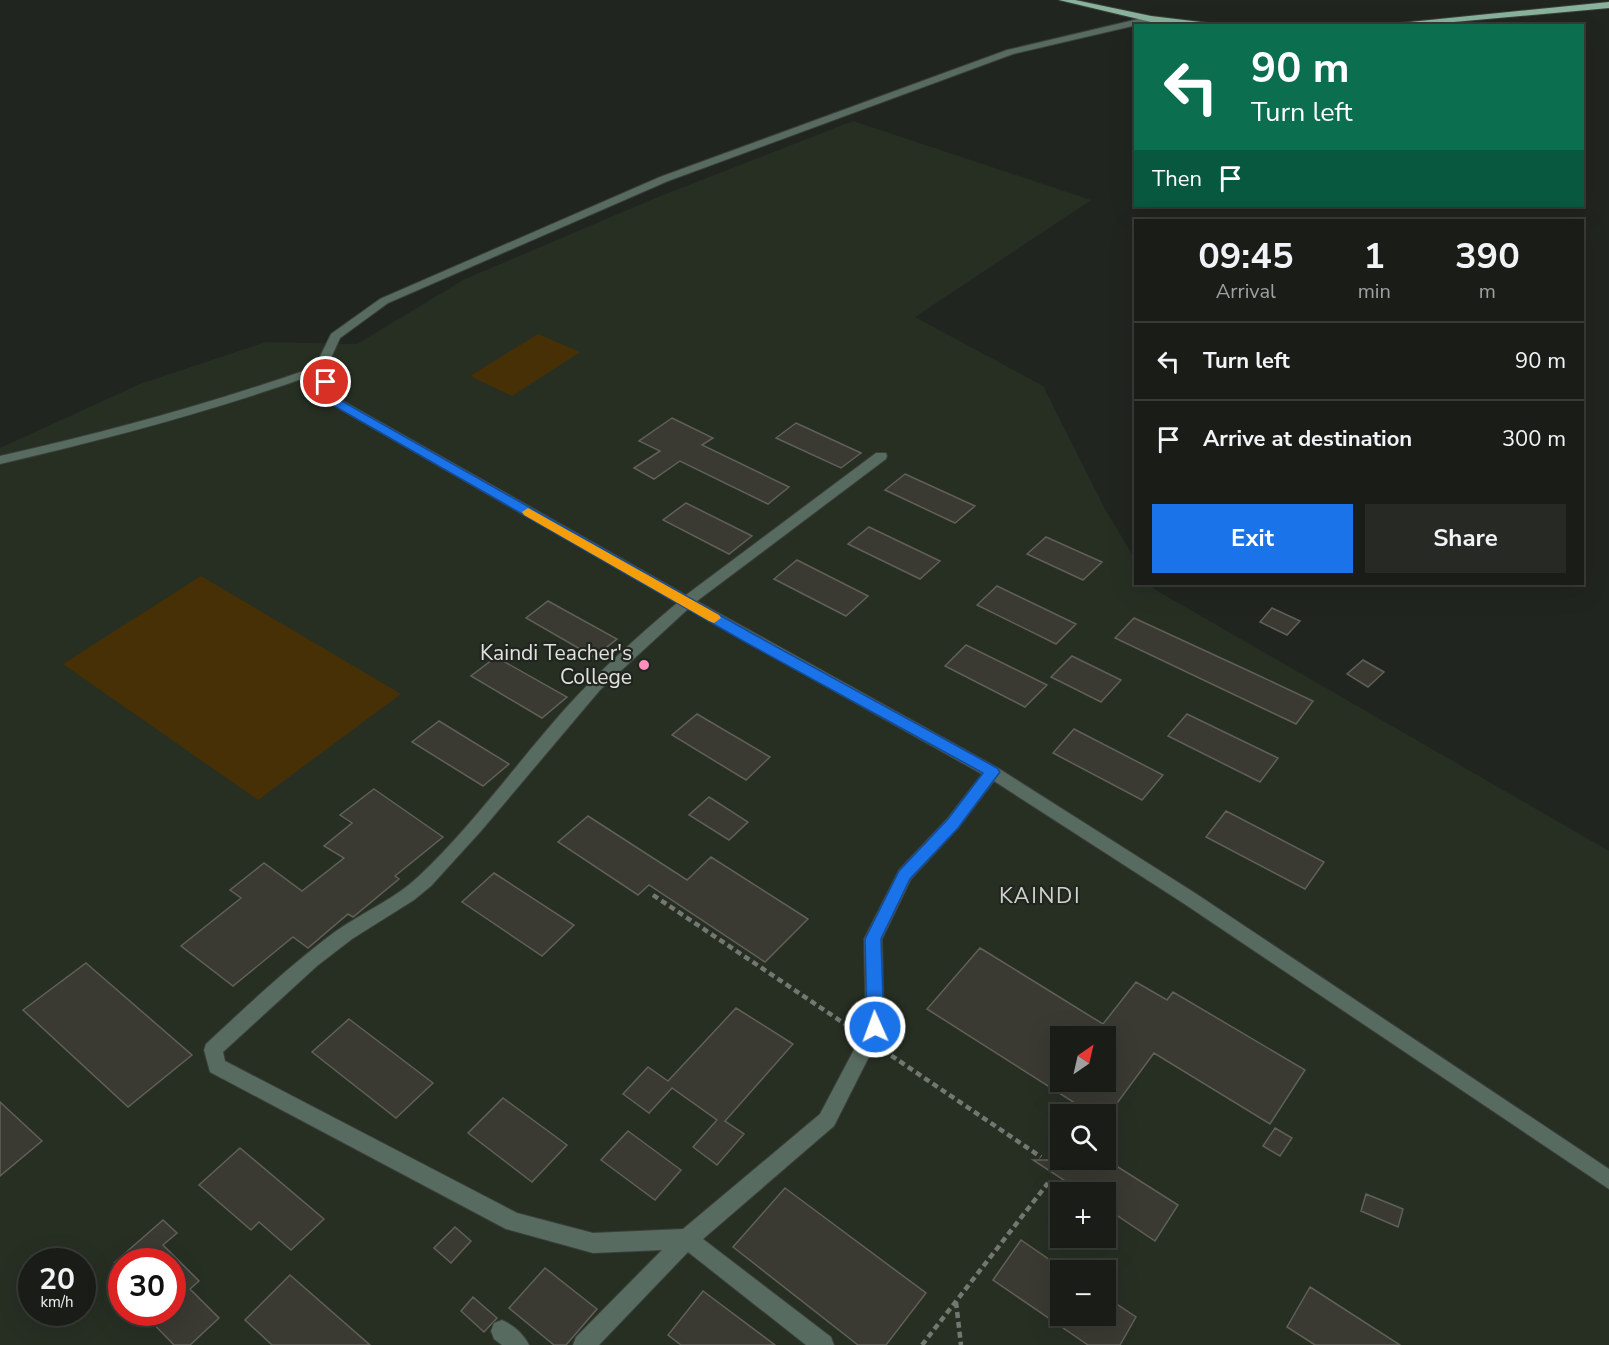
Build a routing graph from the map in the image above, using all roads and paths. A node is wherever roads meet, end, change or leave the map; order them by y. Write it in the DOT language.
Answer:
graph roads {
  1 [pos="1064,0"];
  2 [pos="1609,5"];
  3 [pos="1151,20"];
  4 [pos="1204,24"];
  5 [pos="1396,24"];
  6 [pos="320,369"];
  7 [pos="881,456"];
  8 [pos="0,460"];
  9 [pos="686,602"];
  10 [pos="992,772"];
  11 [pos="653,895"];
  12 [pos="869,1040"];
  13 [pos="1041,1157"];
  14 [pos="1609,1180"];
  15 [pos="1048,1183"];
  16 [pos="687,1239"];
  17 [pos="956,1301"];
  18 [pos="584,1345"];
  19 [pos="823,1345"];
  20 [pos="922,1345"];
  21 [pos="961,1345"];
  1 -- 3 [label="main road"];
  2 -- 5 [label="main road"];
  3 -- 4 [label="main road"];
  3 -- 6 [label="street"];
  6 -- 8 [label="street"];
  6 -- 9 [label="street"];
  7 -- 9 [label="street"];
  9 -- 10 [label="street"];
  9 -- 16 [label="street"];
  10 -- 12 [label="street"];
  10 -- 14 [label="street"];
  11 -- 12 [label="path"];
  12 -- 13 [label="path"];
  12 -- 16 [label="street"];
  15 -- 17 [label="path"];
  16 -- 18 [label="street"];
  16 -- 19 [label="street"];
  17 -- 20 [label="path"];
  17 -- 21 [label="path"];
}
